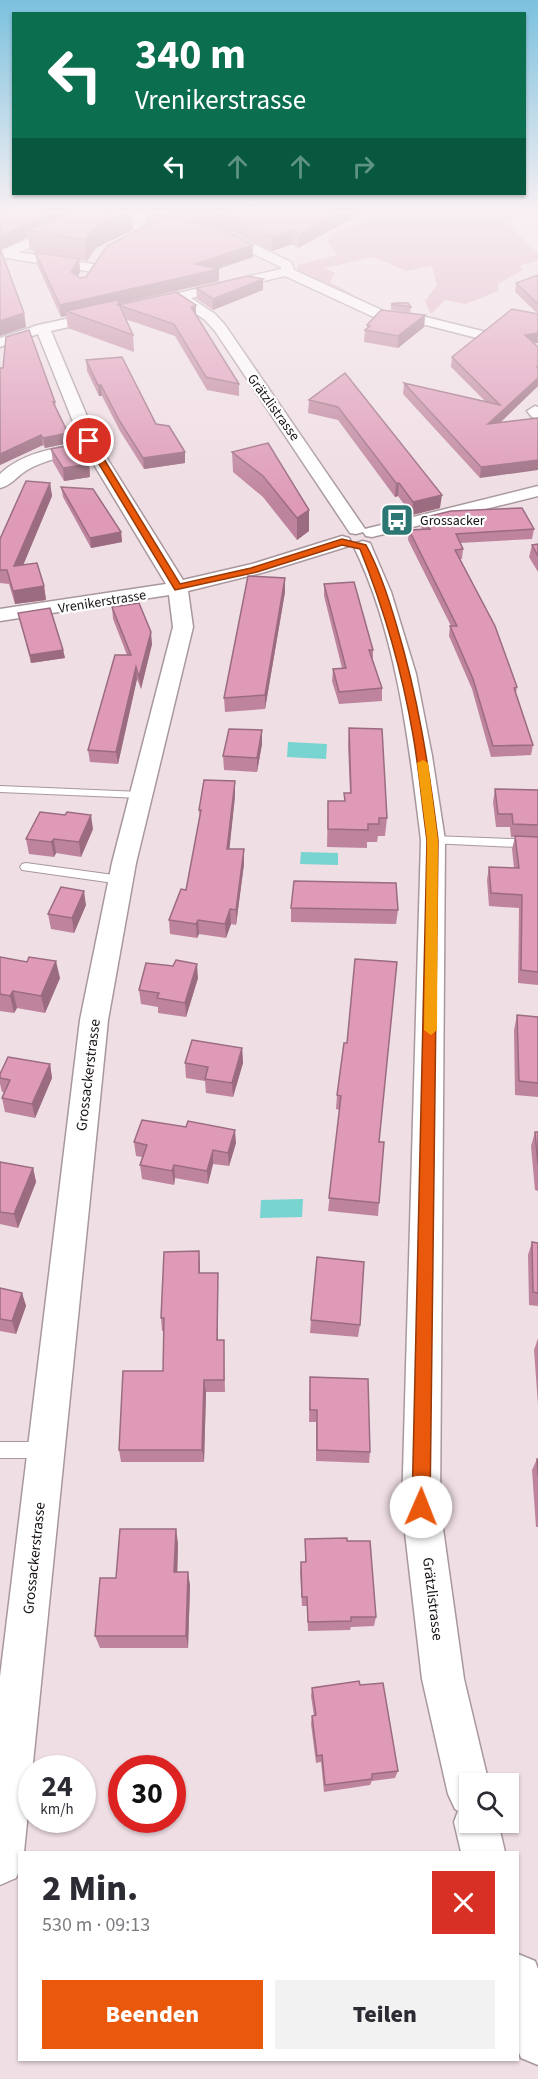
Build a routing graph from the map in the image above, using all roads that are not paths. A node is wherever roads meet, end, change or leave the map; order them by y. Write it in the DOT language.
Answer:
graph roads {
  1 [pos="128,309"];
  2 [pos="198,309"];
  3 [pos="365,309"];
  4 [pos="43,328"];
  5 [pos="481,335"];
  6 [pos="0,343"];
  7 [pos="92,447"];
  8 [pos="0,483"];
  9 [pos="529,493"];
  10 [pos="538,508"];
  11 [pos="358,537"];
  12 [pos="178,588"];
  13 [pos="0,615"];
  14 [pos="0,789"];
  15 [pos="141,795"];
  16 [pos="433,840"];
  17 [pos="538,844"];
  18 [pos="26,867"];
  19 [pos="121,880"];
  20 [pos="0,1450"];
  21 [pos="46,1450"];
  22 [pos="465,1773"];
  23 [pos="479,1833"];
  24 [pos="483,1851"];
  25 [pos="0,1862"];
  26 [pos="519,1981"];
  27 [pos="538,2041"];
  1 -- 4 [label="street"];
  2 -- 11 [label="street, Grätzlistrasse"];
  3 -- 5 [label="street"];
  4 -- 6 [label="street"];
  4 -- 7 [label="street, Grossackerstrasse"];
  7 -- 8 [label="street"];
  7 -- 12 [label="street, Grossackerstrasse"];
  9 -- 10 [label="street"];
  9 -- 11 [label="street, Vrenikerstrasse"];
  11 -- 12 [label="street, Vrenikerstrasse"];
  11 -- 16 [label="street, Grätzlistrasse"];
  12 -- 13 [label="street, Vrenikerstrasse"];
  12 -- 15 [label="street, Grossackerstrasse"];
  14 -- 15 [label="lane"];
  15 -- 19 [label="street, Grossackerstrasse"];
  16 -- 17 [label="lane"];
  16 -- 22 [label="street, Grätzlistrasse"];
  18 -- 19 [label="lane"];
  19 -- 21 [label="street, Grossackerstrasse"];
  20 -- 21 [label="lane"];
  21 -- 25 [label="street, Grossackerstrasse"];
  23 -- 24 [label="street"];
  26 -- 27 [label="street"];
}
